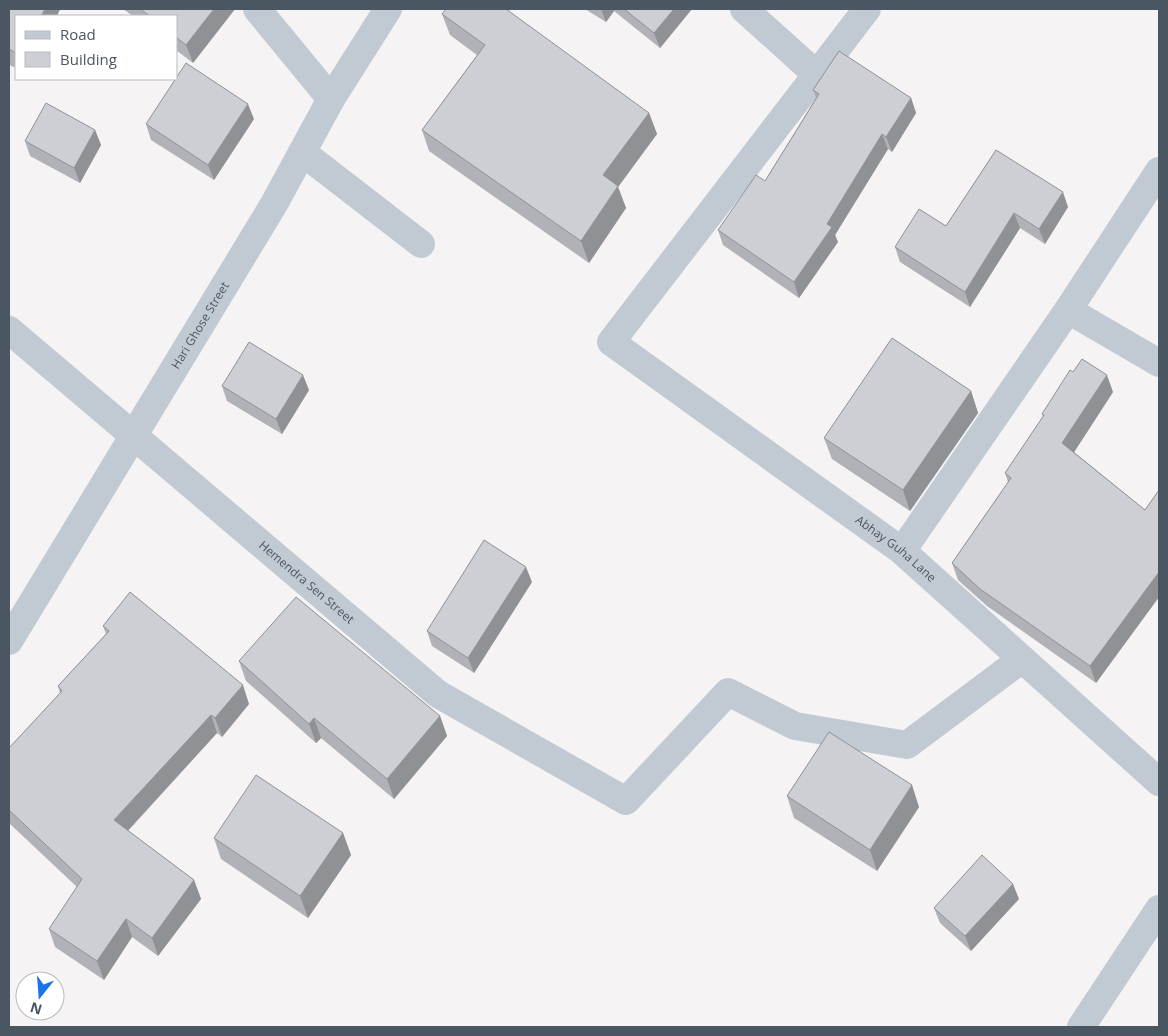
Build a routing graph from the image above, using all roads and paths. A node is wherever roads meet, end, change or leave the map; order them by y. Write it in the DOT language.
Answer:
graph roads {
  1 [pos="257,9"];
  2 [pos="388,9"];
  3 [pos="744,9"];
  4 [pos="867,9"];
  5 [pos="816,74"];
  6 [pos="330,99"];
  7 [pos="302,152"];
  8 [pos="1159,171"];
  9 [pos="1151,198"];
  10 [pos="421,244"];
  11 [pos="1068,310"];
  12 [pos="9,330"];
  13 [pos="1159,363"];
  14 [pos="133,437"];
  15 [pos="902,551"];
  16 [pos="9,641"];
  17 [pos="1022,659"];
  18 [pos="1159,782"];
  19 [pos="1159,909"];
  20 [pos="1082,1027"];
  1 -- 6 [label="street"];
  2 -- 6 [label="street, Hari Ghose Street"];
  3 -- 5 [label="street"];
  4 -- 5 [label="street"];
  5 -- 15 [label="street, Abhay Guha Lane"];
  6 -- 7 [label="street, Hari Ghose Street"];
  7 -- 10 [label="street"];
  7 -- 14 [label="street, Hari Ghose Street"];
  8 -- 9 [label="street"];
  9 -- 11 [label="street"];
  11 -- 13 [label="street"];
  11 -- 15 [label="street"];
  12 -- 14 [label="street, Hemendra Sen Street"];
  14 -- 16 [label="street, Hari Ghose Street"];
  14 -- 17 [label="street, Hemendra Sen Street"];
  15 -- 17 [label="street, Abhay Guha Lane"];
  17 -- 18 [label="street, Abhay Guha Lane"];
  19 -- 20 [label="street"];
}
